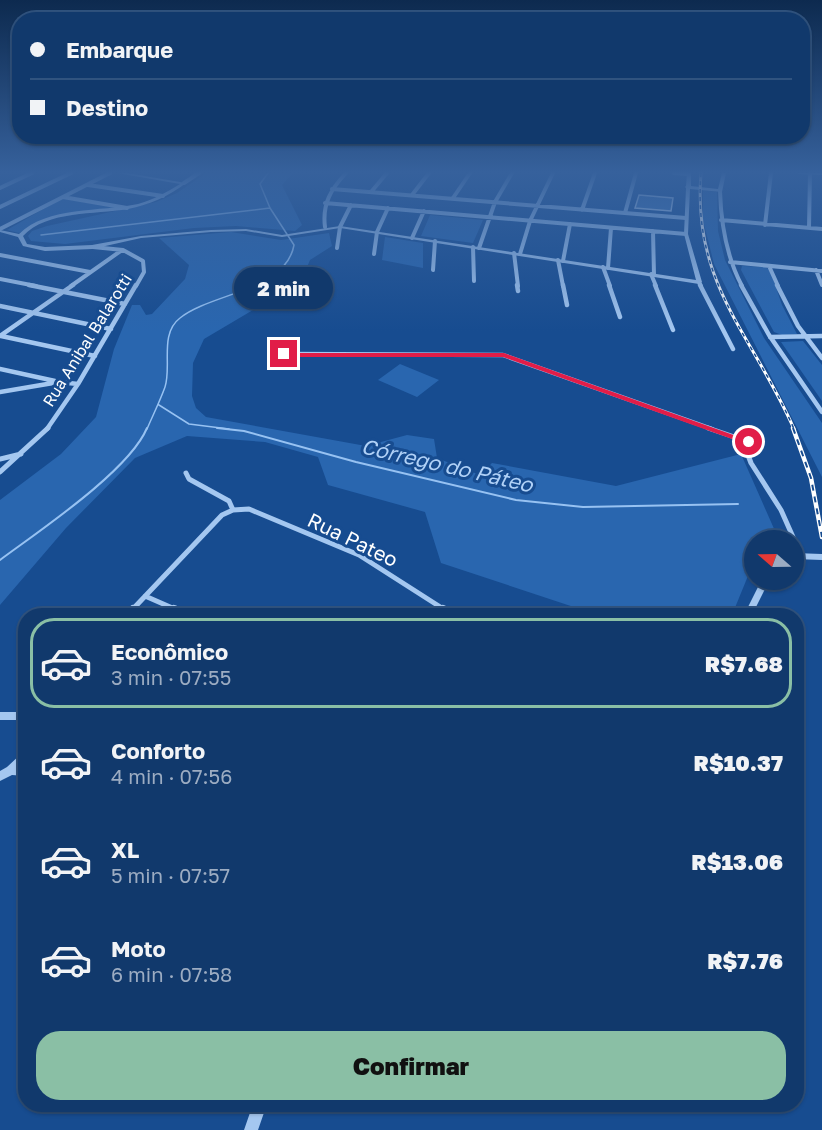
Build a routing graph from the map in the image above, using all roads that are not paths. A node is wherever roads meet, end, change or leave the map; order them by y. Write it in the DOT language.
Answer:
graph roads {
  1 [pos="32,226"];
  2 [pos="380,226"];
  3 [pos="417,226"];
  4 [pos="485,226"];
  5 [pos="528,226"];
  6 [pos="570,226"];
  7 [pos="588,226"];
  8 [pos="686,226"];
  9 [pos="722,226"];
  10 [pos="776,226"];
  11 [pos="325,227"];
  12 [pos="340,227"];
  13 [pos="611,228"];
  14 [pos="809,228"];
  15 [pos="822,229"];
  16 [pos="0,230"];
  17 [pos="653,231"];
  18 [pos="377,232"];
  19 [pos="686,234"];
  20 [pos="20,236"];
  21 [pos="412,238"];
  22 [pos="435,241"];
  23 [pos="92,247"];
  24 [pos="338,248"];
  25 [pos="476,248"];
  26 [pos="123,250"];
  27 [pos="374,254"];
  28 [pos="517,254"];
  29 [pos="0,255"];
  30 [pos="561,261"];
  31 [pos="729,262"];
  32 [pos="769,266"];
  33 [pos="606,267"];
  34 [pos="433,270"];
  35 [pos="816,270"];
  36 [pos="822,271"];
  37 [pos="90,272"];
  38 [pos="652,275"];
  39 [pos="0,279"];
  40 [pos="474,281"];
  41 [pos="699,282"];
  42 [pos="822,285"];
  43 [pos="518,291"];
  44 [pos="62,292"];
  45 [pos="125,304"];
  46 [pos="567,305"];
  47 [pos="0,306"];
  48 [pos="32,313"];
  49 [pos="620,317"];
  50 [pos="111,329"];
  51 [pos="673,330"];
  52 [pos="0,336"];
  53 [pos="804,336"];
  54 [pos="822,336"];
  55 [pos="770,337"];
  56 [pos="734,350"];
  57 [pos="284,354"];
  58 [pos="95,356"];
  59 [pos="822,358"];
  60 [pos="0,369"];
  61 [pos="59,382"];
  62 [pos="78,384"];
  63 [pos="0,392"];
  64 [pos="822,412"];
  65 [pos="25,453"];
  66 [pos="0,459"];
  67 [pos="0,472"];
  68 [pos="186,473"];
  69 [pos="233,510"];
  70 [pos="788,530"];
  71 [pos="804,556"];
  72 [pos="822,557"];
  73 [pos="760,590"];
  74 [pos="145,596"];
  75 [pos="134,608"];
  76 [pos="172,608"];
  77 [pos="442,608"];
  78 [pos="752,608"];
  79 [pos="0,716"];
  80 [pos="18,717"];
  81 [pos="18,763"];
  82 [pos="11,770"];
  83 [pos="18,770"];
  84 [pos="0,776"];
  85 [pos="257,1112"];
  86 [pos="250,1130"];
  1 -- 20 [label="street"];
  2 -- 18 [label="street"];
  3 -- 21 [label="street"];
  4 -- 25 [label="street"];
  5 -- 28 [label="street"];
  6 -- 30 [label="street"];
  7 -- 13 [label="street"];
  8 -- 19 [label="street"];
  9 -- 31 [label="street"];
  10 -- 14 [label="street"];
  11 -- 12 [label="street"];
  11 -- 23 [label="street"];
  12 -- 18 [label="street"];
  12 -- 24 [label="street"];
  13 -- 17 [label="street"];
  13 -- 33 [label="street"];
  14 -- 15 [label="street"];
  16 -- 20 [label="street, Rua Anibal Balarotti"];
  17 -- 19 [label="street"];
  17 -- 38 [label="street"];
  18 -- 21 [label="street"];
  18 -- 27 [label="street"];
  19 -- 41 [label="street"];
  20 -- 23 [label="street, Rua Anibal Balarotti"];
  21 -- 22 [label="street"];
  22 -- 25 [label="street"];
  22 -- 34 [label="street"];
  23 -- 26 [label="street, Rua Anibal Balarotti"];
  25 -- 28 [label="street"];
  25 -- 40 [label="street"];
  26 -- 37 [label="street"];
  26 -- 45 [label="street, Rua Anibal Balarotti"];
  28 -- 30 [label="street"];
  28 -- 43 [label="street"];
  29 -- 37 [label="street"];
  30 -- 33 [label="street"];
  30 -- 46 [label="street"];
  31 -- 32 [label="street"];
  31 -- 55 [label="street"];
  32 -- 35 [label="street"];
  32 -- 53 [label="street"];
  33 -- 38 [label="street"];
  33 -- 49 [label="street"];
  35 -- 36 [label="street"];
  35 -- 42 [label="street"];
  37 -- 44 [label="street"];
  38 -- 41 [label="street"];
  38 -- 51 [label="street"];
  39 -- 44 [label="street"];
  41 -- 56 [label="street"];
  44 -- 45 [label="street"];
  44 -- 48 [label="street"];
  45 -- 50 [label="street, Rua Anibal Balarotti"];
  47 -- 48 [label="street"];
  48 -- 50 [label="street"];
  48 -- 52 [label="street"];
  50 -- 58 [label="street, Rua Anibal Balarotti"];
  52 -- 58 [label="street"];
  53 -- 54 [label="street"];
  53 -- 55 [label="street"];
  53 -- 59 [label="street"];
  55 -- 64 [label="street"];
  57 -- 70 [label="street"];
  58 -- 62 [label="street, Rua Anibal Balarotti"];
  60 -- 61 [label="street"];
  61 -- 62 [label="street"];
  61 -- 63 [label="street"];
  62 -- 65 [label="street, Rua Anibal Balarotti"];
  65 -- 66 [label="street"];
  65 -- 67 [label="street, Rua Anibal Balarotti"];
  68 -- 69 [label="street"];
  69 -- 74 [label="street"];
  69 -- 77 [label="street, Rua Pateo"];
  71 -- 72 [label="street"];
  73 -- 78 [label="street"];
  74 -- 75 [label="street"];
  74 -- 76 [label="street"];
  79 -- 80 [label="street"];
  81 -- 82 [label="street"];
  82 -- 83 [label="street"];
  82 -- 84 [label="street"];
  85 -- 86 [label="street"];
}
